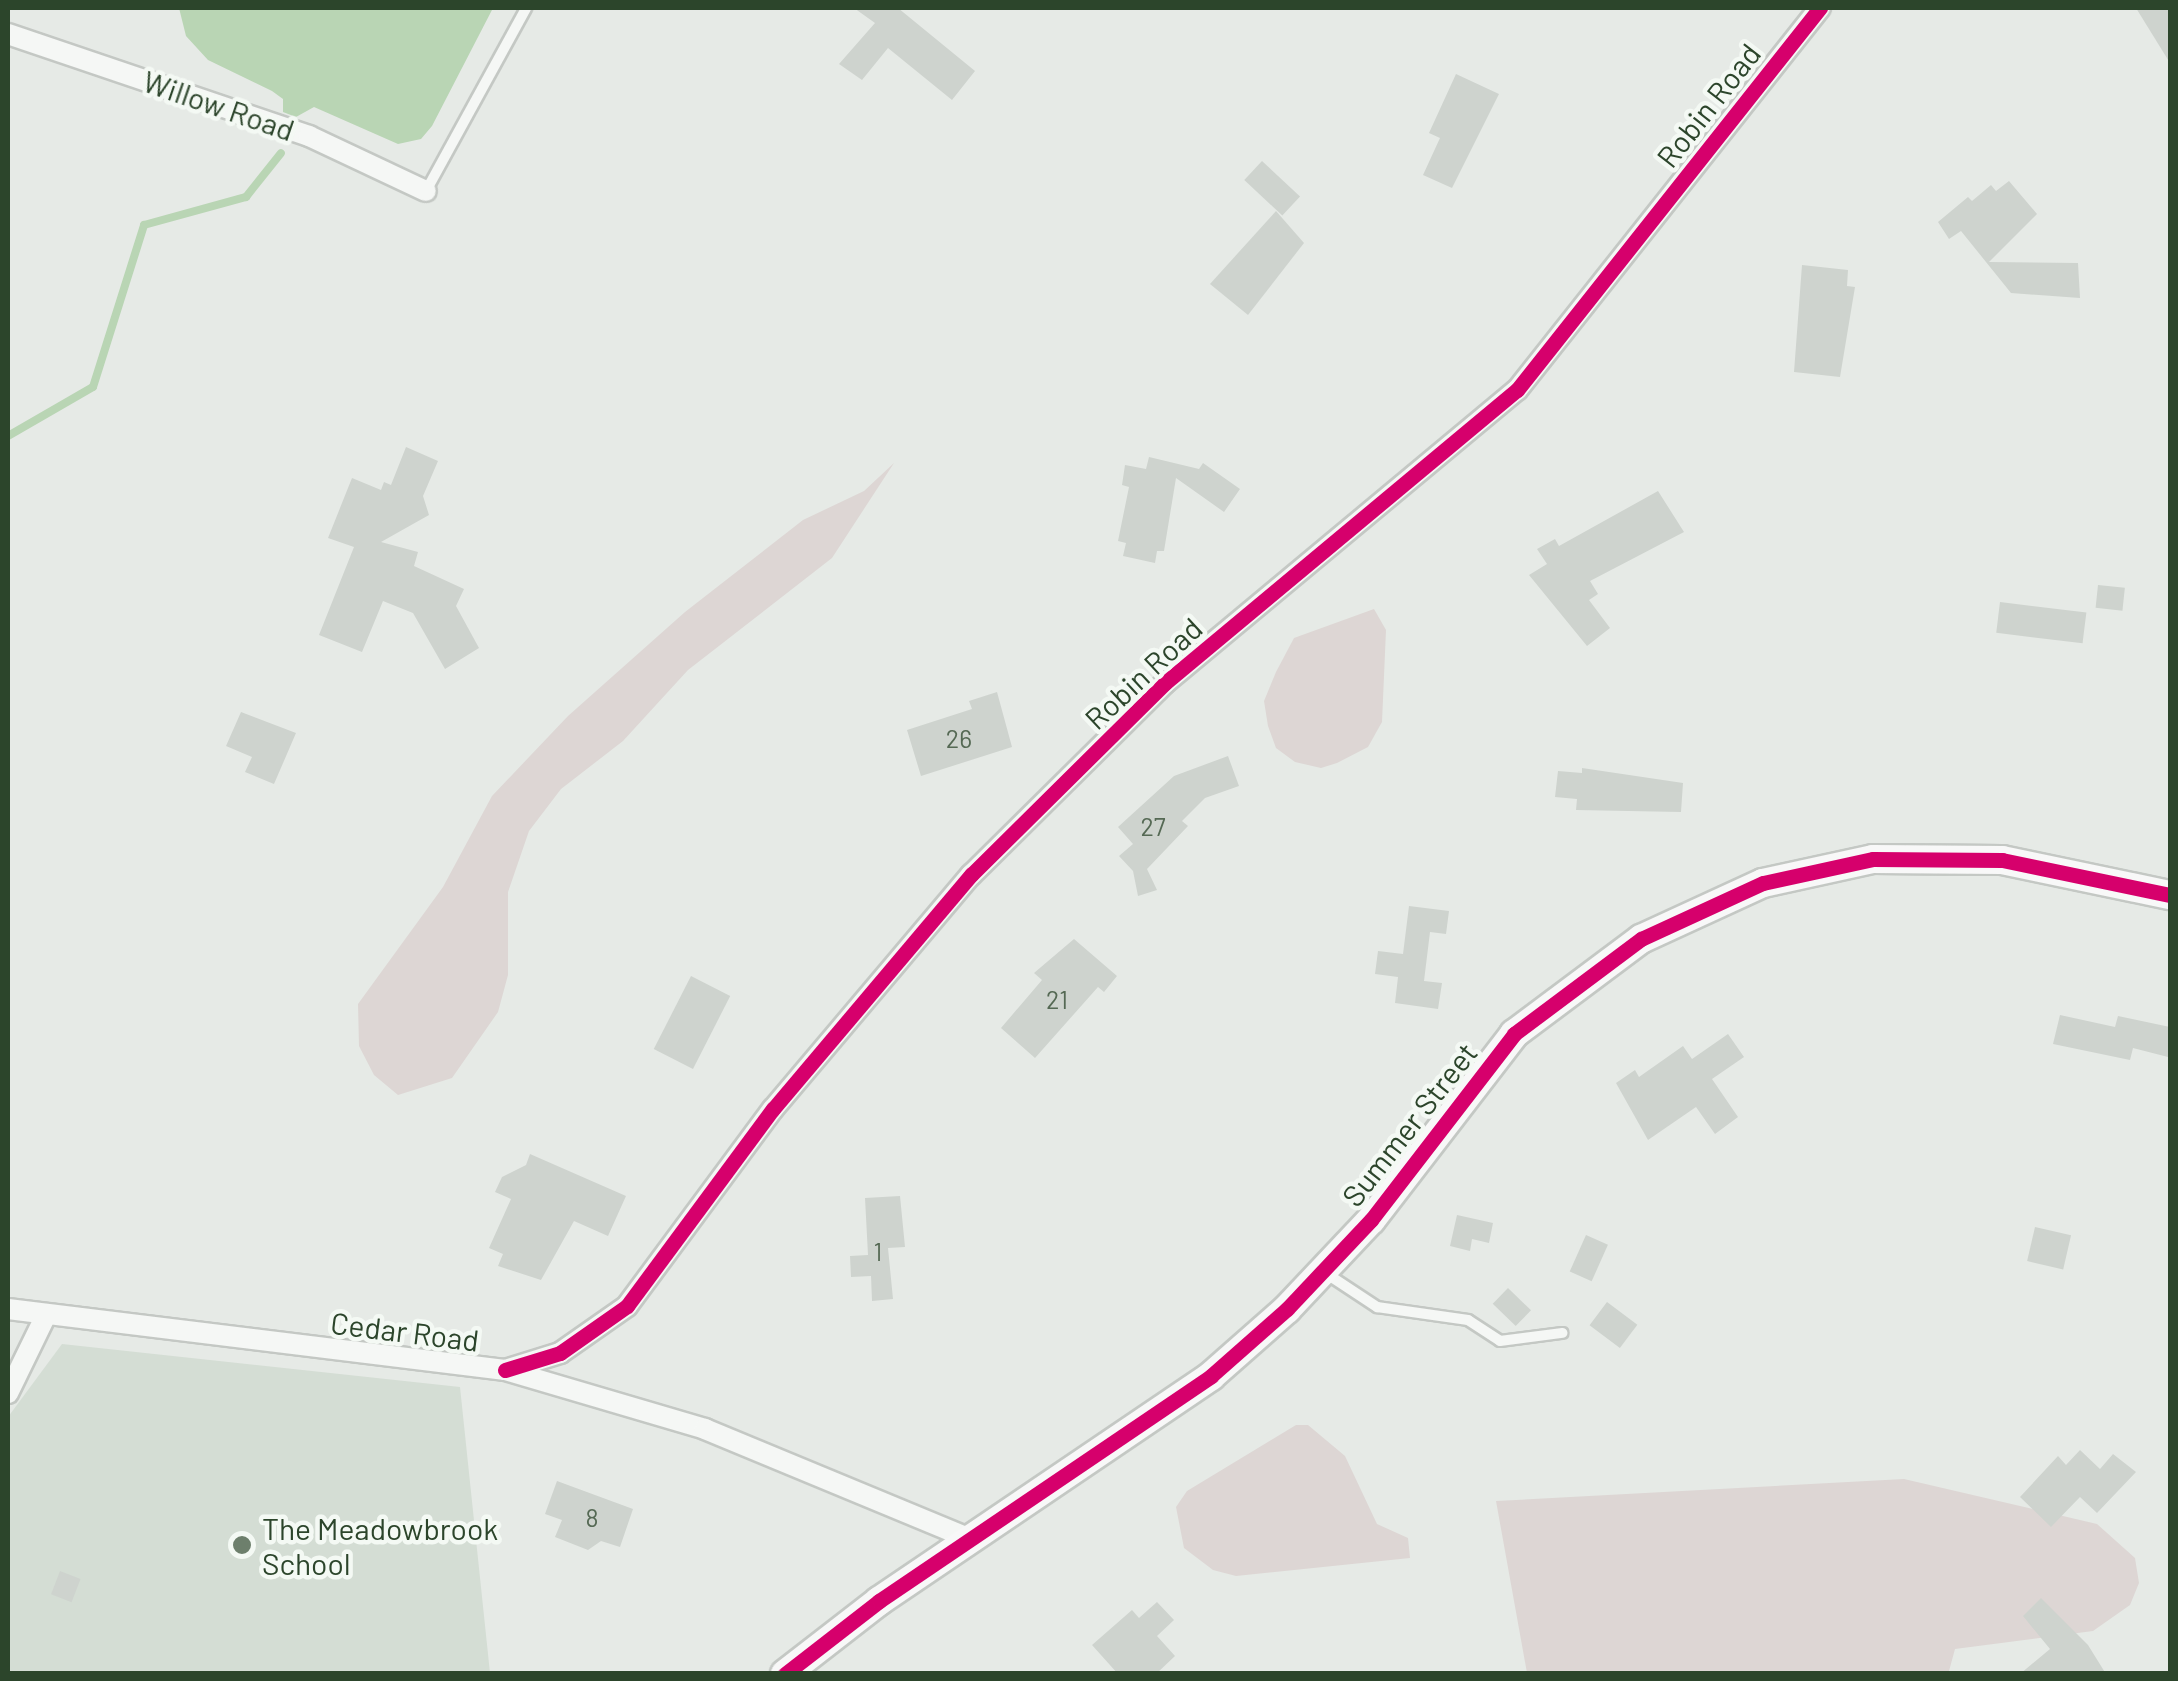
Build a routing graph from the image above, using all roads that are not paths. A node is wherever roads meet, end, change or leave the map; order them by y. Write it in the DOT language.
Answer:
graph roads {
  1 [pos="526,8"];
  2 [pos="1820,8"];
  3 [pos="8,34"];
  4 [pos="426,191"];
  5 [pos="2170,895"];
  6 [pos="1323,1272"];
  7 [pos="8,1309"];
  8 [pos="45,1317"];
  9 [pos="1562,1333"];
  10 [pos="505,1370"];
  11 [pos="8,1393"];
  12 [pos="970,1539"];
  13 [pos="784,1674"];
  1 -- 4 [label="lane"];
  2 -- 10 [label="street, Robin Road"];
  3 -- 4 [label="street, Willow Road"];
  5 -- 6 [label="street, Summer Street"];
  6 -- 9 [label="lane"];
  6 -- 12 [label="street, Summer Street"];
  7 -- 8 [label="street, Cedar Road"];
  8 -- 10 [label="street, Cedar Road"];
  8 -- 11 [label="street"];
  10 -- 12 [label="street, Cedar Road"];
  12 -- 13 [label="street, Summer Street"];
}
